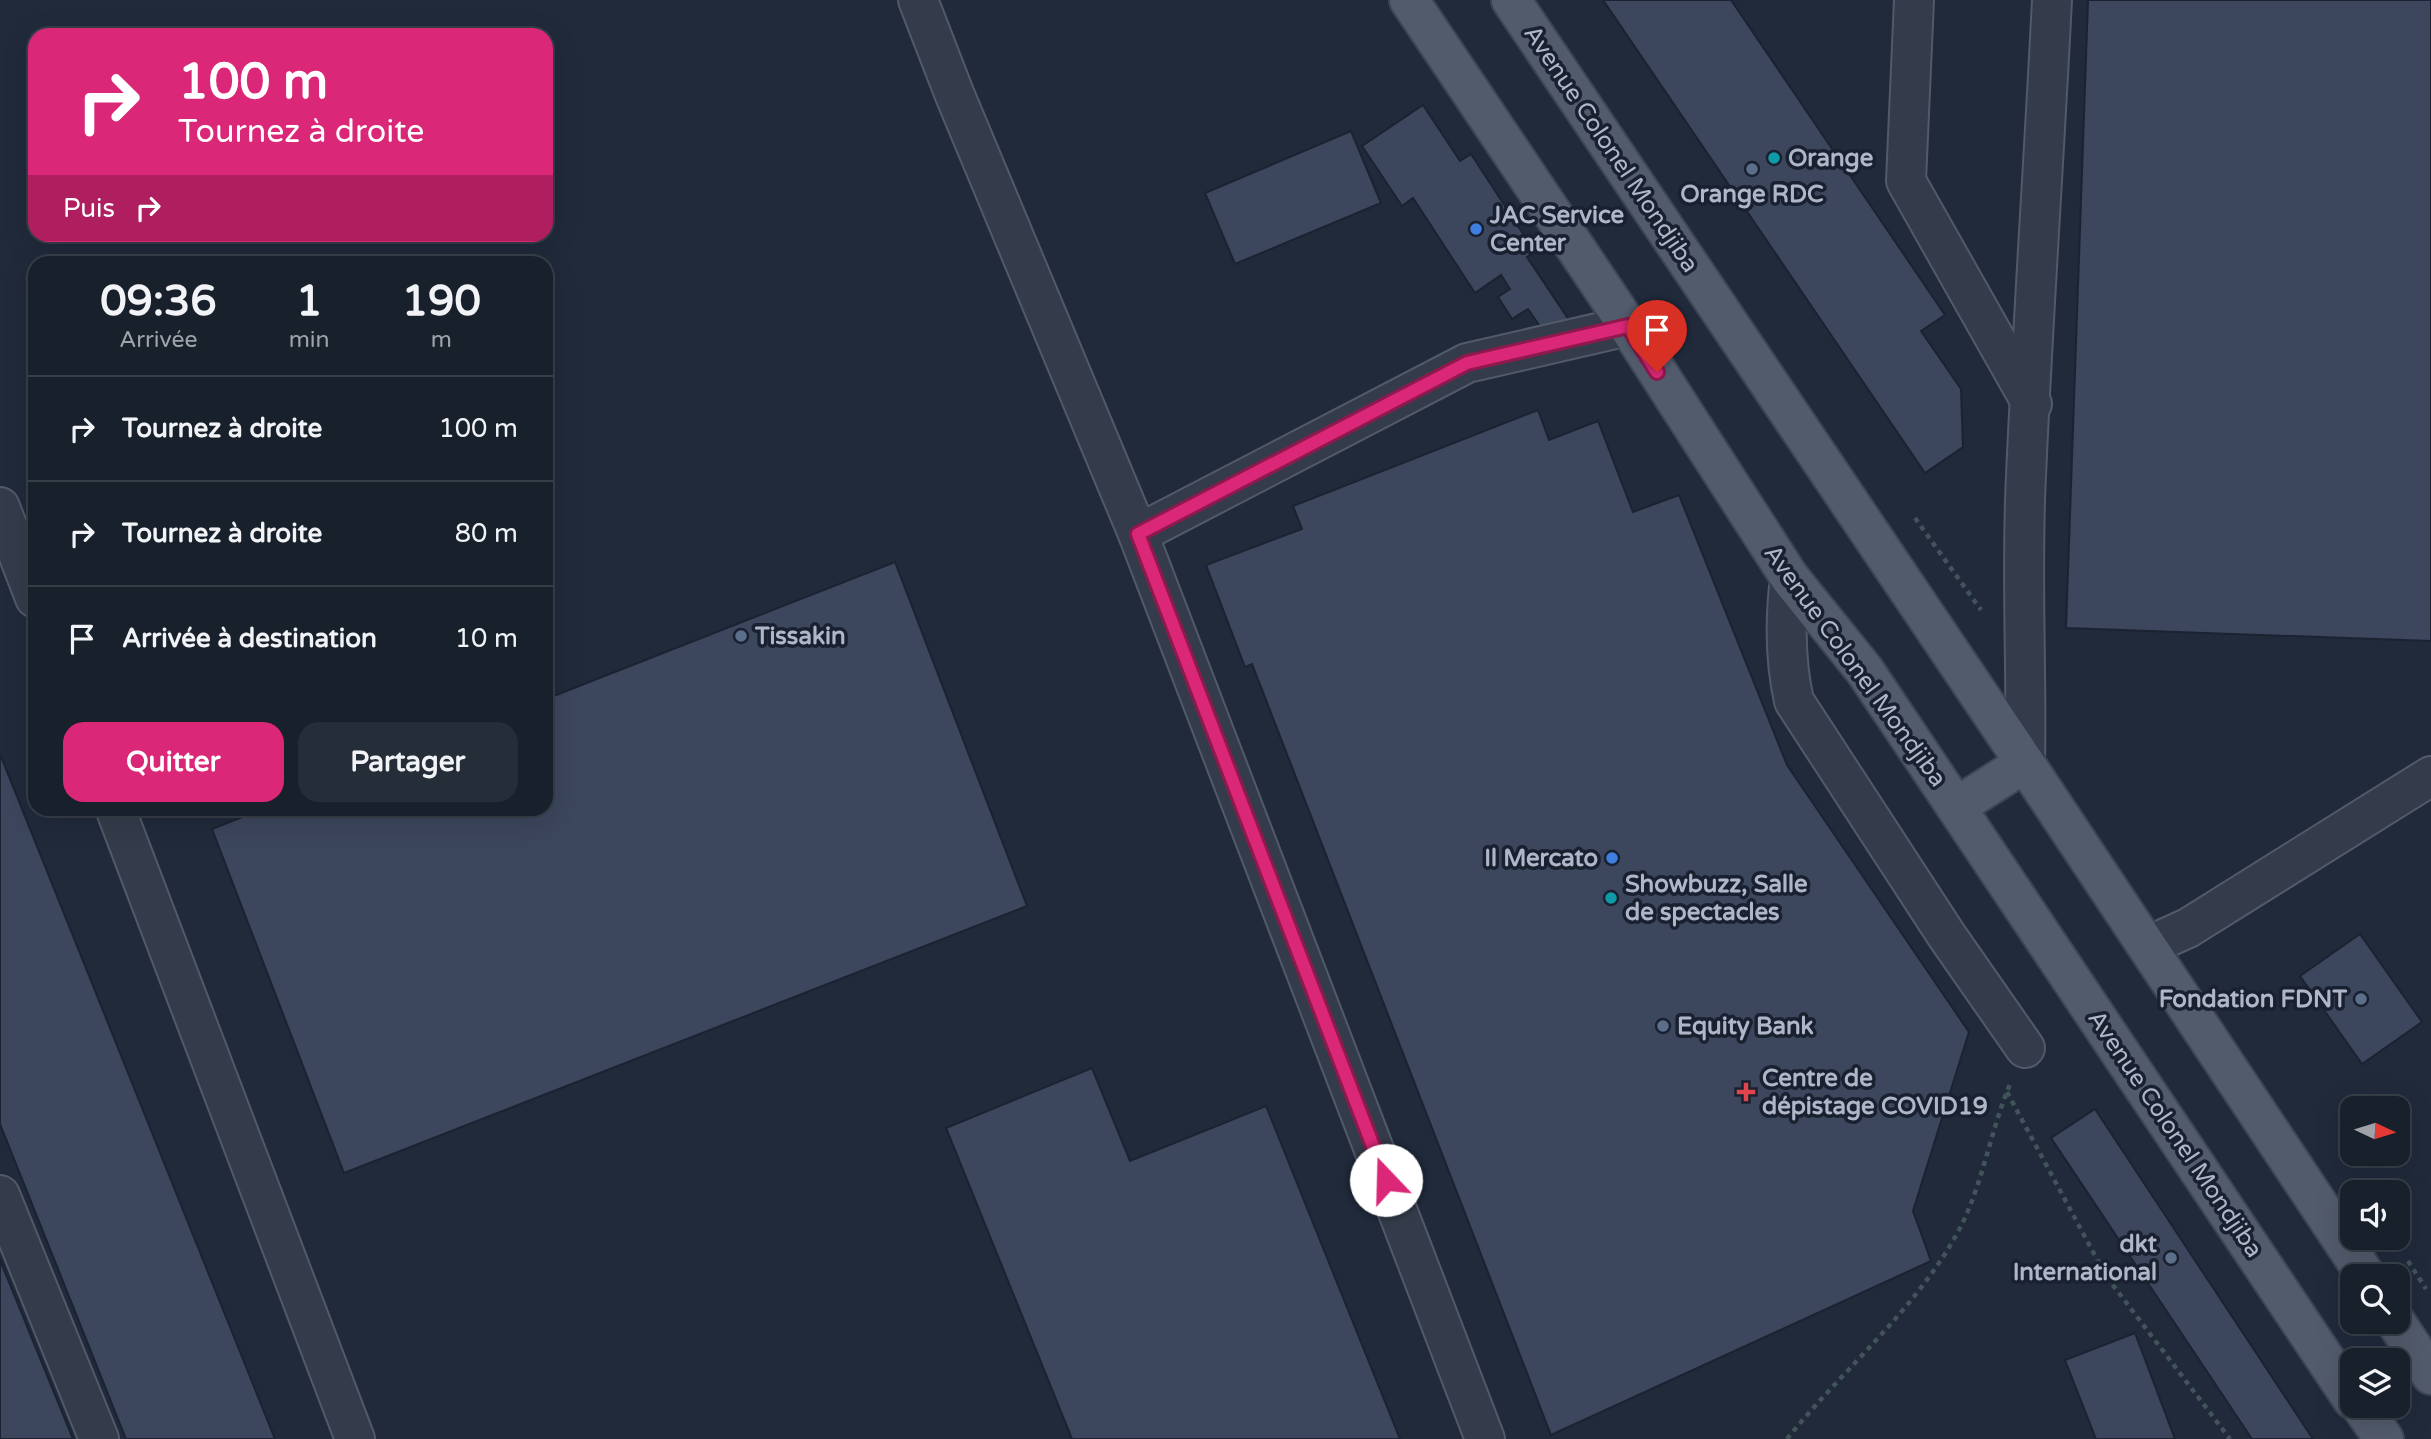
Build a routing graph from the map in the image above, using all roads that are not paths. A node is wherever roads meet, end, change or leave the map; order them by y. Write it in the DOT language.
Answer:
graph roads {
  1 [pos="918,0"];
  2 [pos="1409,0"];
  3 [pos="1511,0"];
  4 [pos="1914,0"];
  5 [pos="2052,0"];
  6 [pos="1628,326"];
  7 [pos="2032,404"];
  8 [pos="0,507"];
  9 [pos="1138,534"];
  10 [pos="1790,578"];
  11 [pos="28,580"];
  12 [pos="2025,762"];
  13 [pos="2431,776"];
  14 [pos="1956,807"];
  15 [pos="118,816"];
  16 [pos="2148,946"];
  17 [pos="2025,1048"];
  18 [pos="0,1195"];
  19 [pos="2358,1264"];
  20 [pos="2269,1274"];
  21 [pos="2404,1334"];
  22 [pos="2405,1334"];
  23 [pos="2431,1370"];
  24 [pos="2340,1376"];
  25 [pos="2431,1376"];
  26 [pos="2340,1381"];
  27 [pos="2367,1418"];
  28 [pos="99,1439"];
  29 [pos="355,1439"];
  30 [pos="1485,1439"];
  31 [pos="2381,1439"];
  1 -- 9 [label="street"];
  2 -- 6 [label="main road, Avenue Colonel Mondjiba"];
  3 -- 12 [label="main road, Avenue Colonel Mondjiba"];
  4 -- 7 [label="street"];
  5 -- 7 [label="street"];
  6 -- 9 [label="street"];
  6 -- 10 [label="main road, Avenue Colonel Mondjiba"];
  7 -- 12 [label="street"];
  8 -- 11 [label="street"];
  9 -- 30 [label="street"];
  10 -- 14 [label="main road, Avenue Colonel Mondjiba"];
  10 -- 17 [label="street"];
  12 -- 14 [label="main road"];
  12 -- 16 [label="main road, Avenue Colonel Mondjiba"];
  13 -- 16 [label="street"];
  14 -- 20 [label="main road, Avenue Colonel Mondjiba"];
  15 -- 29 [label="street"];
  16 -- 19 [label="main road, Avenue Colonel Mondjiba"];
  18 -- 28 [label="street"];
  20 -- 24 [label="main road"];
  20 -- 26 [label="main road, Avenue Colonel Mondjiba"];
  21 -- 25 [label="main road"];
  22 -- 23 [label="main road"];
  27 -- 31 [label="main road"];
}
